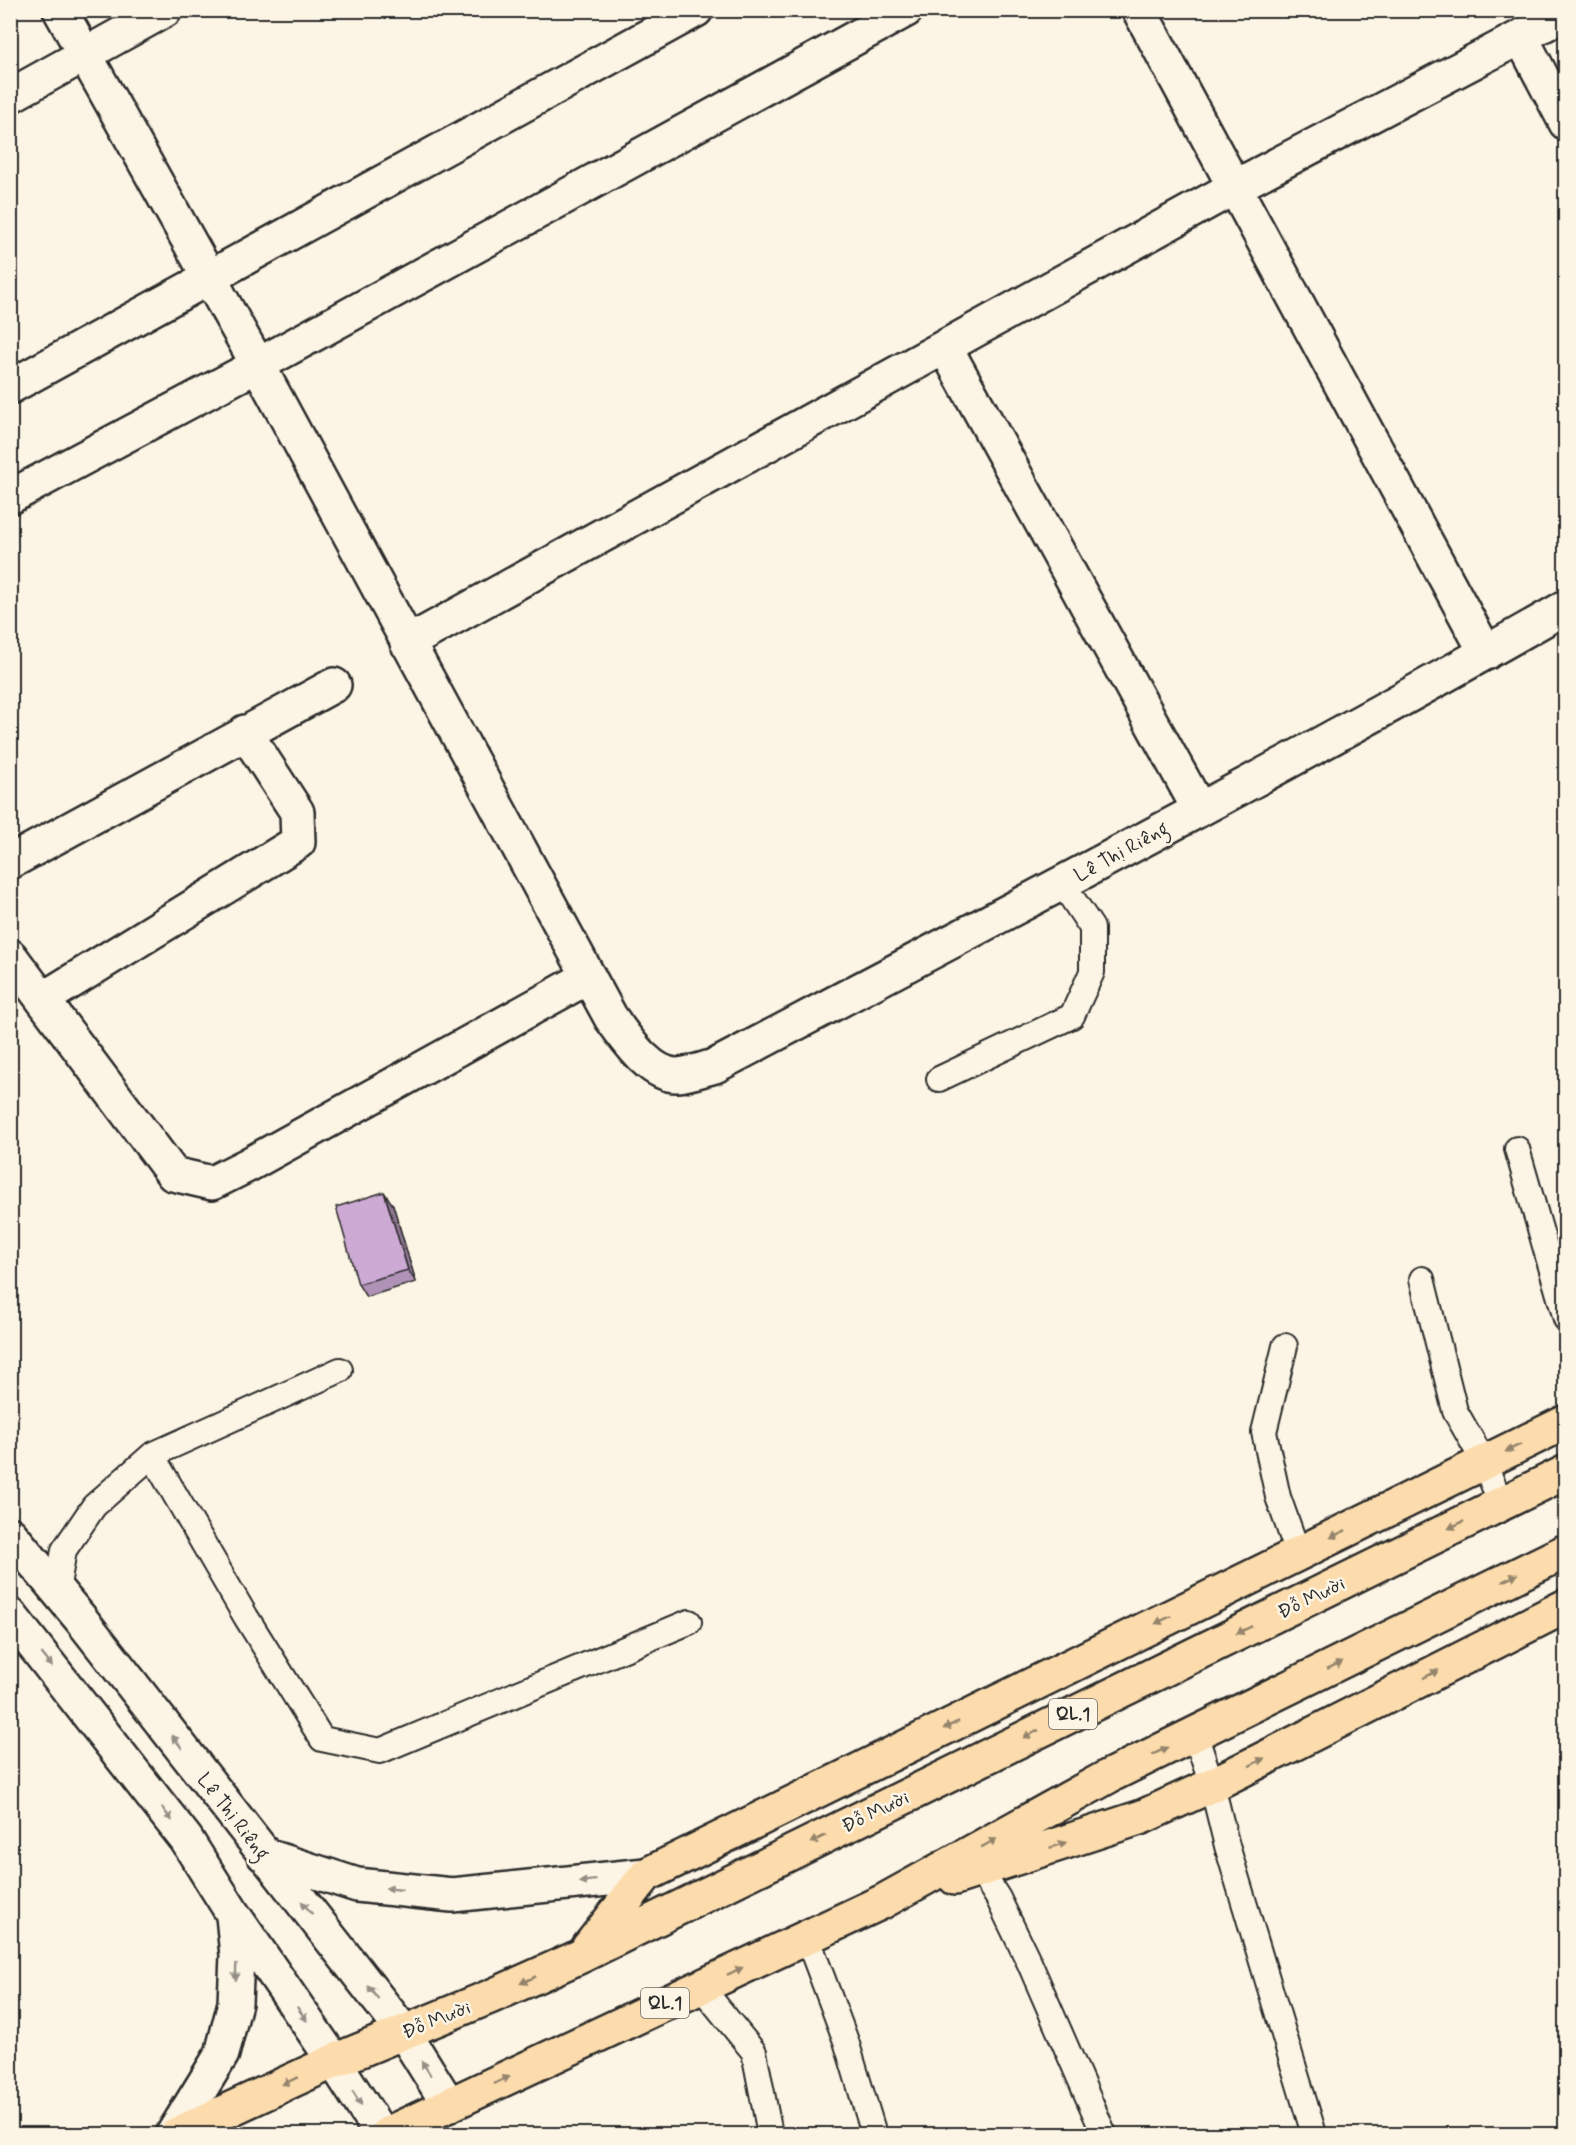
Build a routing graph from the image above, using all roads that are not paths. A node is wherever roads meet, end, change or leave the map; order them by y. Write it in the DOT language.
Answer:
graph roads {
  1 [pos="60,10"];
  2 [pos="165,10"];
  3 [pos="696,10"];
  4 [pos="906,10"];
  5 [pos="1139,10"];
  6 [pos="1566,13"];
  7 [pos="1521,37"];
  8 [pos="85,55"];
  9 [pos="10,96"];
  10 [pos="1566,123"];
  11 [pos="1233,188"];
  12 [pos="209,276"];
  13 [pos="945,347"];
  14 [pos="258,365"];
  15 [pos="10,387"];
  16 [pos="10,497"];
  17 [pos="1566,607"];
  18 [pos="407,643"];
  19 [pos="1486,653"];
  20 [pos="334,684"];
  21 [pos="245,732"];
  22 [pos="1199,809"];
  23 [pos="10,862"];
  24 [pos="1062,883"];
  25 [pos="10,956"];
  26 [pos="588,977"];
  27 [pos="43,999"];
  28 [pos="939,1079"];
  29 [pos="1517,1149"];
  30 [pos="1422,1280"];
  31 [pos="1566,1319"];
  32 [pos="1285,1346"];
  33 [pos="340,1370"];
  34 [pos="1566,1422"];
  35 [pos="152,1455"];
  36 [pos="1484,1462"];
  37 [pos="1566,1472"];
  38 [pos="1501,1504"];
  39 [pos="10,1534"];
  40 [pos="1566,1551"];
  41 [pos="1298,1553"];
  42 [pos="57,1591"];
  43 [pos="1566,1606"];
  44 [pos="10,1615"];
  45 [pos="689,1622"];
  46 [pos="1195,1734"];
  47 [pos="1212,1785"];
  48 [pos="264,1855"];
  49 [pos="980,1870"];
  50 [pos="646,1875"];
  51 [pos="882,1902"];
  52 [pos="233,1914"];
  53 [pos="807,1937"];
  54 [pos="581,1956"];
  55 [pos="701,1987"];
  56 [pos="403,2031"];
  57 [pos="334,2061"];
  58 [pos="449,2105"];
  59 [pos="175,2134"];
  60 [pos="381,2134"];
  61 [pos="387,2134"];
  62 [pos="770,2134"];
  63 [pos="874,2134"];
  64 [pos="1104,2134"];
  65 [pos="1314,2134"];
  1 -- 8 [label="street"];
  2 -- 8 [label="street"];
  3 -- 12 [label="street"];
  4 -- 14 [label="street"];
  5 -- 11 [label="street"];
  6 -- 7 [label="street"];
  7 -- 10 [label="street"];
  7 -- 11 [label="street"];
  8 -- 9 [label="street"];
  8 -- 12 [label="street"];
  11 -- 13 [label="street"];
  11 -- 19 [label="street"];
  12 -- 14 [label="street"];
  12 -- 15 [label="street"];
  13 -- 18 [label="street"];
  13 -- 22 [label="street"];
  14 -- 16 [label="street"];
  14 -- 18 [label="street"];
  17 -- 19 [label="street, Lê Thị Riêng"];
  18 -- 26 [label="street"];
  19 -- 22 [label="street, Lê Thị Riêng"];
  20 -- 21 [label="street"];
  21 -- 23 [label="street"];
  21 -- 27 [label="street"];
  22 -- 24 [label="street, Lê Thị Riêng"];
  24 -- 26 [label="street, Lê Thị Riêng"];
  24 -- 28 [label="lane"];
  25 -- 27 [label="street"];
  26 -- 27 [label="street"];
  29 -- 31 [label="lane"];
  30 -- 36 [label="lane"];
  32 -- 41 [label="lane"];
  33 -- 35 [label="lane"];
  34 -- 36 [label="highway, QL.1, one-way"];
  35 -- 42 [label="lane"];
  35 -- 45 [label="lane"];
  36 -- 38 [label="lane"];
  36 -- 41 [label="highway, QL.1, one-way"];
  37 -- 38 [label="highway, Đỗ Mười / QL.1"];
  38 -- 54 [label="highway, Đỗ Mười / QL.1, one-way"];
  39 -- 42 [label="street, Lê Thị Riêng"];
  46 -- 40 [label="highway, QL.1, one-way"];
  41 -- 50 [label="highway, QL.1, one-way"];
  48 -- 42 [label="street, Lê Thị Riêng, one-way"];
  47 -- 43 [label="highway, QL.1, one-way"];
  44 -- 52 [label="street, one-way"];
  46 -- 47 [label="lane"];
  51 -- 46 [label="highway, QL.1, one-way"];
  49 -- 47 [label="highway, QL.1, one-way"];
  47 -- 65 [label="lane"];
  50 -- 48 [label="street, one-way"];
  56 -- 48 [label="street, Lê Thị Riêng, one-way"];
  49 -- 51 [label="highway, QL.1"];
  49 -- 64 [label="lane"];
  50 -- 54 [label="highway, QL.1"];
  51 -- 53 [label="highway, QL.1"];
  52 -- 57 [label="street, one-way"];
  52 -- 59 [label="street, one-way"];
  55 -- 53 [label="highway, QL.1, one-way"];
  53 -- 63 [label="lane"];
  54 -- 56 [label="highway, Đỗ Mười / QL.1, one-way"];
  58 -- 55 [label="highway, QL.1, one-way"];
  55 -- 62 [label="lane"];
  56 -- 57 [label="highway, Đỗ Mười / QL.1"];
  58 -- 56 [label="street, Lê Thị Riêng, one-way"];
  57 -- 59 [label="highway, Đỗ Mười / QL.1, one-way"];
  57 -- 60 [label="street, one-way"];
  58 -- 61 [label="highway, QL.1"];
}
